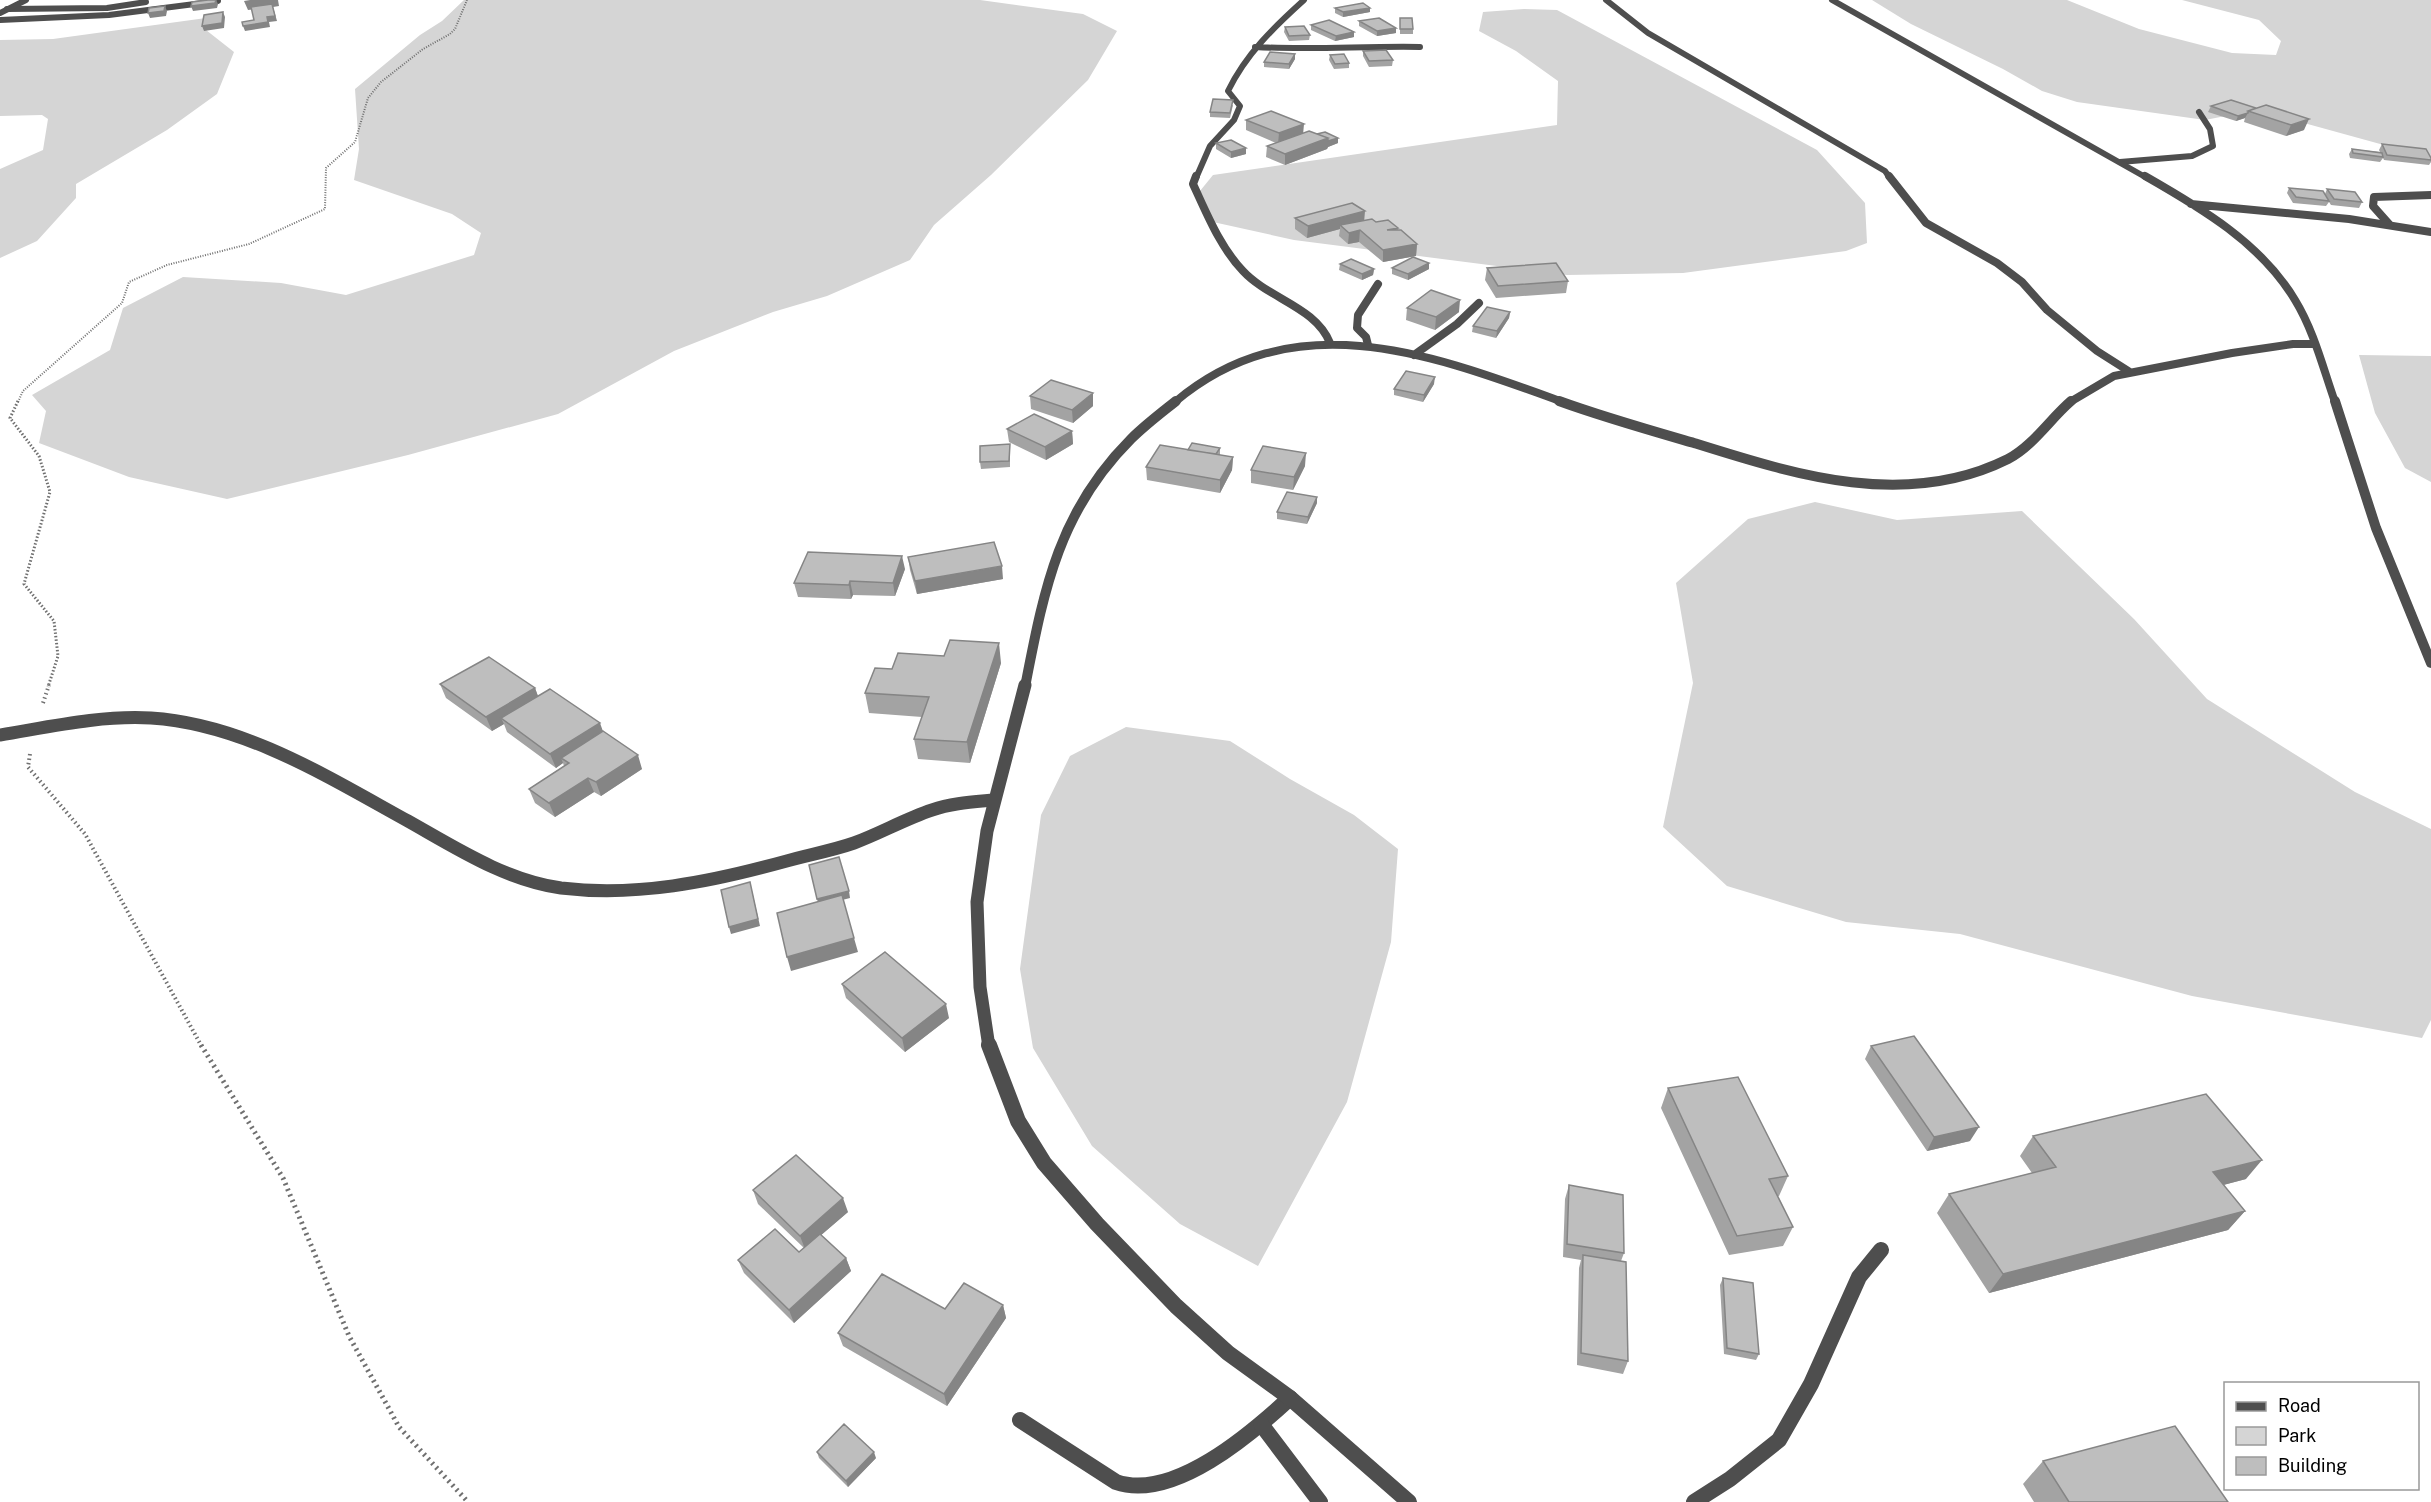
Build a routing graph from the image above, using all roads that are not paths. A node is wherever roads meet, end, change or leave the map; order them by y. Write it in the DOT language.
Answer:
graph roads {
  1 [pos="26,0"];
  2 [pos="1304,0"];
  3 [pos="1606,0"];
  4 [pos="1832,0"];
  5 [pos="218,1"];
  6 [pos="146,2"];
  7 [pos="7,9"];
  8 [pos="0,13"];
  9 [pos="0,20"];
  10 [pos="1255,46"];
  11 [pos="1420,47"];
  12 [pos="2199,112"];
  13 [pos="2120,162"];
  14 [pos="2431,195"];
  15 [pos="2190,204"];
  16 [pos="2389,224"];
  17 [pos="2431,232"];
  18 [pos="1378,284"];
  19 [pos="1479,303"];
  20 [pos="1330,343"];
  21 [pos="2315,344"];
  22 [pos="1368,345"];
  23 [pos="1414,355"];
  24 [pos="2130,372"];
  25 [pos="2431,663"];
  26 [pos="0,735"];
  27 [pos="994,800"];
  28 [pos="1881,1250"];
  29 [pos="1290,1398"];
  30 [pos="1020,1420"];
  31 [pos="1261,1424"];
  32 [pos="1320,1502"];
  33 [pos="1409,1502"];
  34 [pos="1694,1502"];
  1 -- 7 [label="street"];
  2 -- 10 [label="street"];
  3 -- 24 [label="street"];
  4 -- 13 [label="street"];
  5 -- 9 [label="street"];
  6 -- 7 [label="street"];
  7 -- 8 [label="street"];
  10 -- 11 [label="street"];
  10 -- 20 [label="street"];
  12 -- 13 [label="street"];
  13 -- 15 [label="street"];
  14 -- 16 [label="street"];
  15 -- 16 [label="street"];
  15 -- 21 [label="street"];
  16 -- 17 [label="street"];
  18 -- 22 [label="street"];
  19 -- 23 [label="street"];
  20 -- 22 [label="street"];
  20 -- 27 [label="street"];
  21 -- 24 [label="street"];
  21 -- 25 [label="street"];
  22 -- 23 [label="street"];
  23 -- 24 [label="street"];
  26 -- 27 [label="street"];
  27 -- 29 [label="street"];
  28 -- 34 [label="street"];
  29 -- 31 [label="street"];
  29 -- 33 [label="street"];
  30 -- 31 [label="street"];
  31 -- 32 [label="street"];
}
